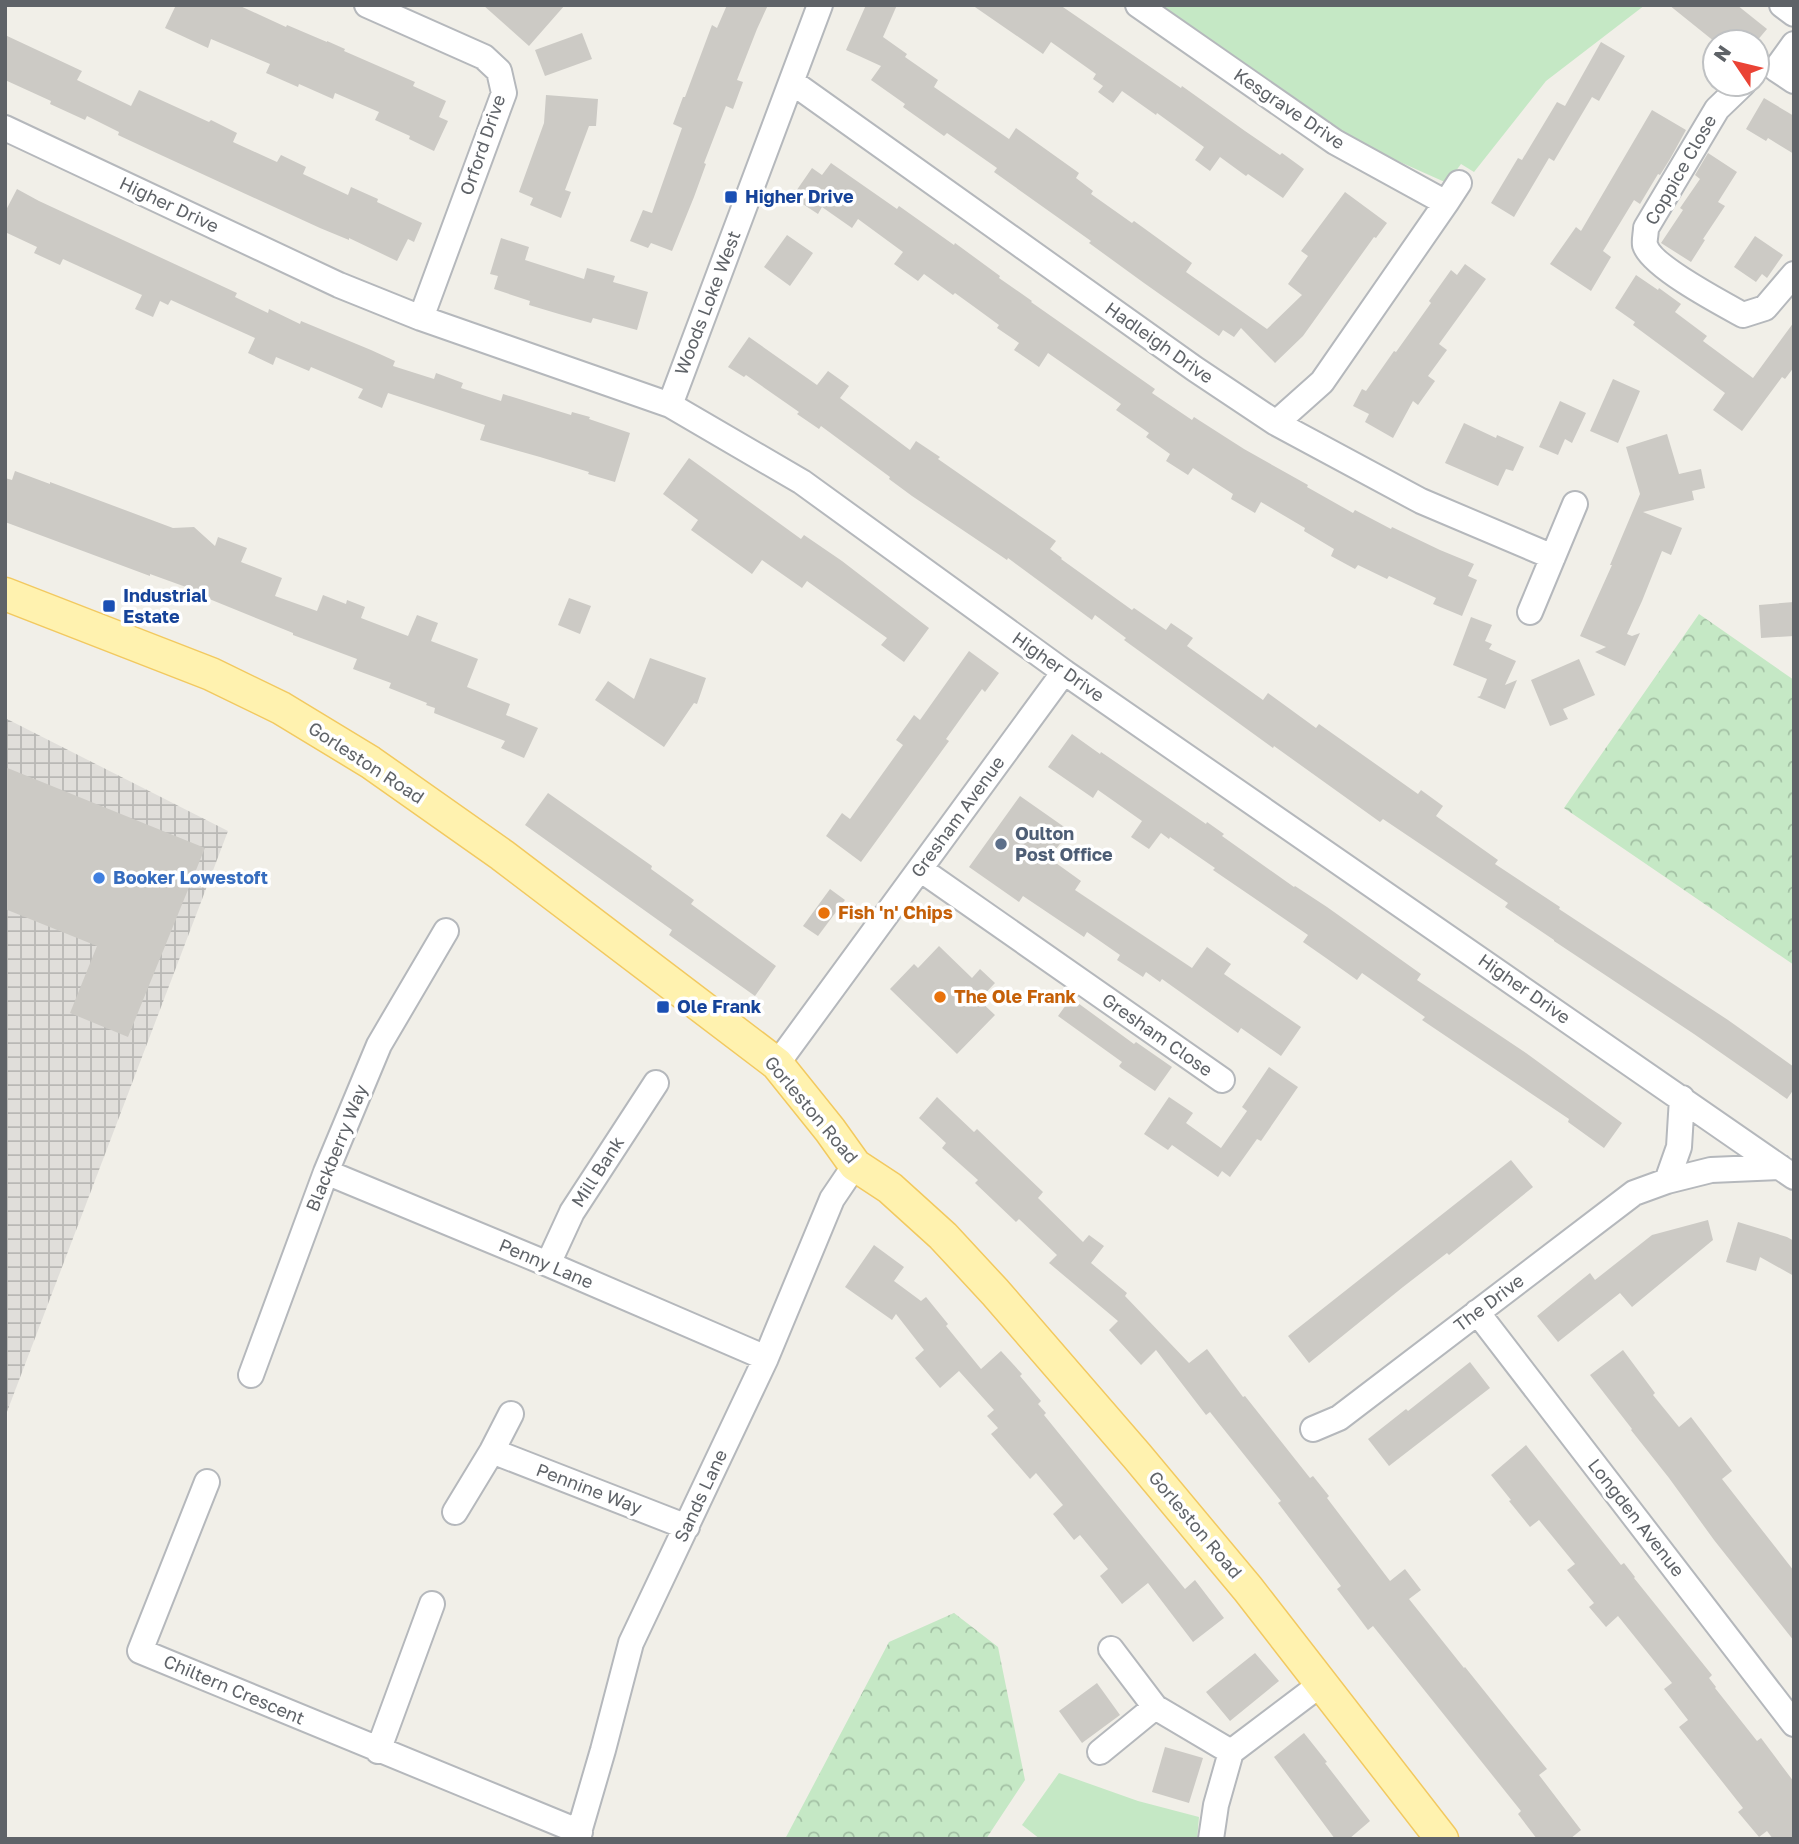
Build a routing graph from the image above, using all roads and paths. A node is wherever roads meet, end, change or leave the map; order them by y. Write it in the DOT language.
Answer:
graph roads {
  1 [pos="367,5"];
  2 [pos="820,5"];
  3 [pos="1138,5"];
  4 [pos="1782,5"];
  5 [pos="1794,15"];
  6 [pos="1794,44"];
  7 [pos="1776,76"];
  8 [pos="792,82"];
  9 [pos="1728,98"];
  10 [pos="5,128"];
  11 [pos="1794,274"];
  12 [pos="421,318"];
  13 [pos="670,405"];
  14 [pos="1276,423"];
  15 [pos="1575,504"];
  16 [pos="1553,557"];
  17 [pos="5,594"];
  18 [pos="1530,612"];
  19 [pos="1064,673"];
  20 [pos="920,869"];
  21 [pos="446,931"];
  22 [pos="777,1064"];
  23 [pos="1222,1080"];
  24 [pos="656,1083"];
  25 [pos="1682,1098"];
  26 [pos="855,1165"];
  27 [pos="326,1172"];
  28 [pos="1787,1172"];
  29 [pos="1667,1181"];
  30 [pos="548,1264"];
  31 [pos="1478,1312"];
  32 [pos="766,1358"];
  33 [pos="251,1375"];
  34 [pos="511,1414"];
  35 [pos="1313,1429"];
  36 [pos="492,1451"];
  37 [pos="207,1482"];
  38 [pos="455,1513"];
  39 [pos="687,1527"];
  40 [pos="432,1604"];
  41 [pos="1111,1649"];
  42 [pos="1321,1684"];
  43 [pos="1155,1707"];
  44 [pos="1794,1724"];
  45 [pos="378,1751"];
  46 [pos="1100,1752"];
  47 [pos="1231,1752"];
  48 [pos="578,1835"];
  49 [pos="1211,1839"];
  50 [pos="1443,1839"];
  1 -- 12 [label="street, Orford Drive"];
  2 -- 8 [label="street, Woods Loke West"];
  3 -- 14 [label="street, Kesgrave Drive"];
  4 -- 5 [label="street"];
  6 -- 7 [label="street"];
  8 -- 13 [label="street, Woods Loke West"];
  8 -- 14 [label="street, Hadleigh Drive"];
  9 -- 11 [label="street, Coppice Close"];
  10 -- 12 [label="street, Higher Drive"];
  12 -- 13 [label="street, Higher Drive"];
  13 -- 19 [label="street, Higher Drive"];
  14 -- 16 [label="street, Hadleigh Drive"];
  15 -- 16 [label="street"];
  16 -- 18 [label="street"];
  17 -- 22 [label="main road, Gorleston Road"];
  19 -- 20 [label="street, Gresham Avenue"];
  19 -- 25 [label="street, Higher Drive"];
  20 -- 22 [label="street, Gresham Avenue"];
  20 -- 23 [label="street, Gresham Close"];
  21 -- 27 [label="street, Blackberry Way"];
  22 -- 26 [label="main road, Gorleston Road"];
  24 -- 30 [label="street, Mill Bank"];
  25 -- 28 [label="street, Higher Drive"];
  25 -- 29 [label="street"];
  26 -- 32 [label="street, Sands Lane"];
  26 -- 42 [label="main road, Gorleston Road"];
  27 -- 30 [label="street, Penny Lane"];
  27 -- 33 [label="street, Blackberry Way"];
  28 -- 29 [label="street, The Drive"];
  29 -- 31 [label="street, The Drive"];
  30 -- 32 [label="street, Penny Lane"];
  31 -- 35 [label="street, The Drive"];
  31 -- 44 [label="street, Longden Avenue"];
  32 -- 39 [label="street, Sands Lane"];
  34 -- 36 [label="street"];
  36 -- 38 [label="street"];
  36 -- 39 [label="street, Pennine Way"];
  37 -- 45 [label="street, Chiltern Crescent"];
  39 -- 48 [label="street, Sands Lane"];
  40 -- 45 [label="street"];
  41 -- 43 [label="street"];
  42 -- 47 [label="street"];
  42 -- 50 [label="main road, Gorleston Road"];
  43 -- 46 [label="street"];
  43 -- 47 [label="street"];
  45 -- 48 [label="street, Chiltern Crescent"];
  47 -- 49 [label="street"];
}
